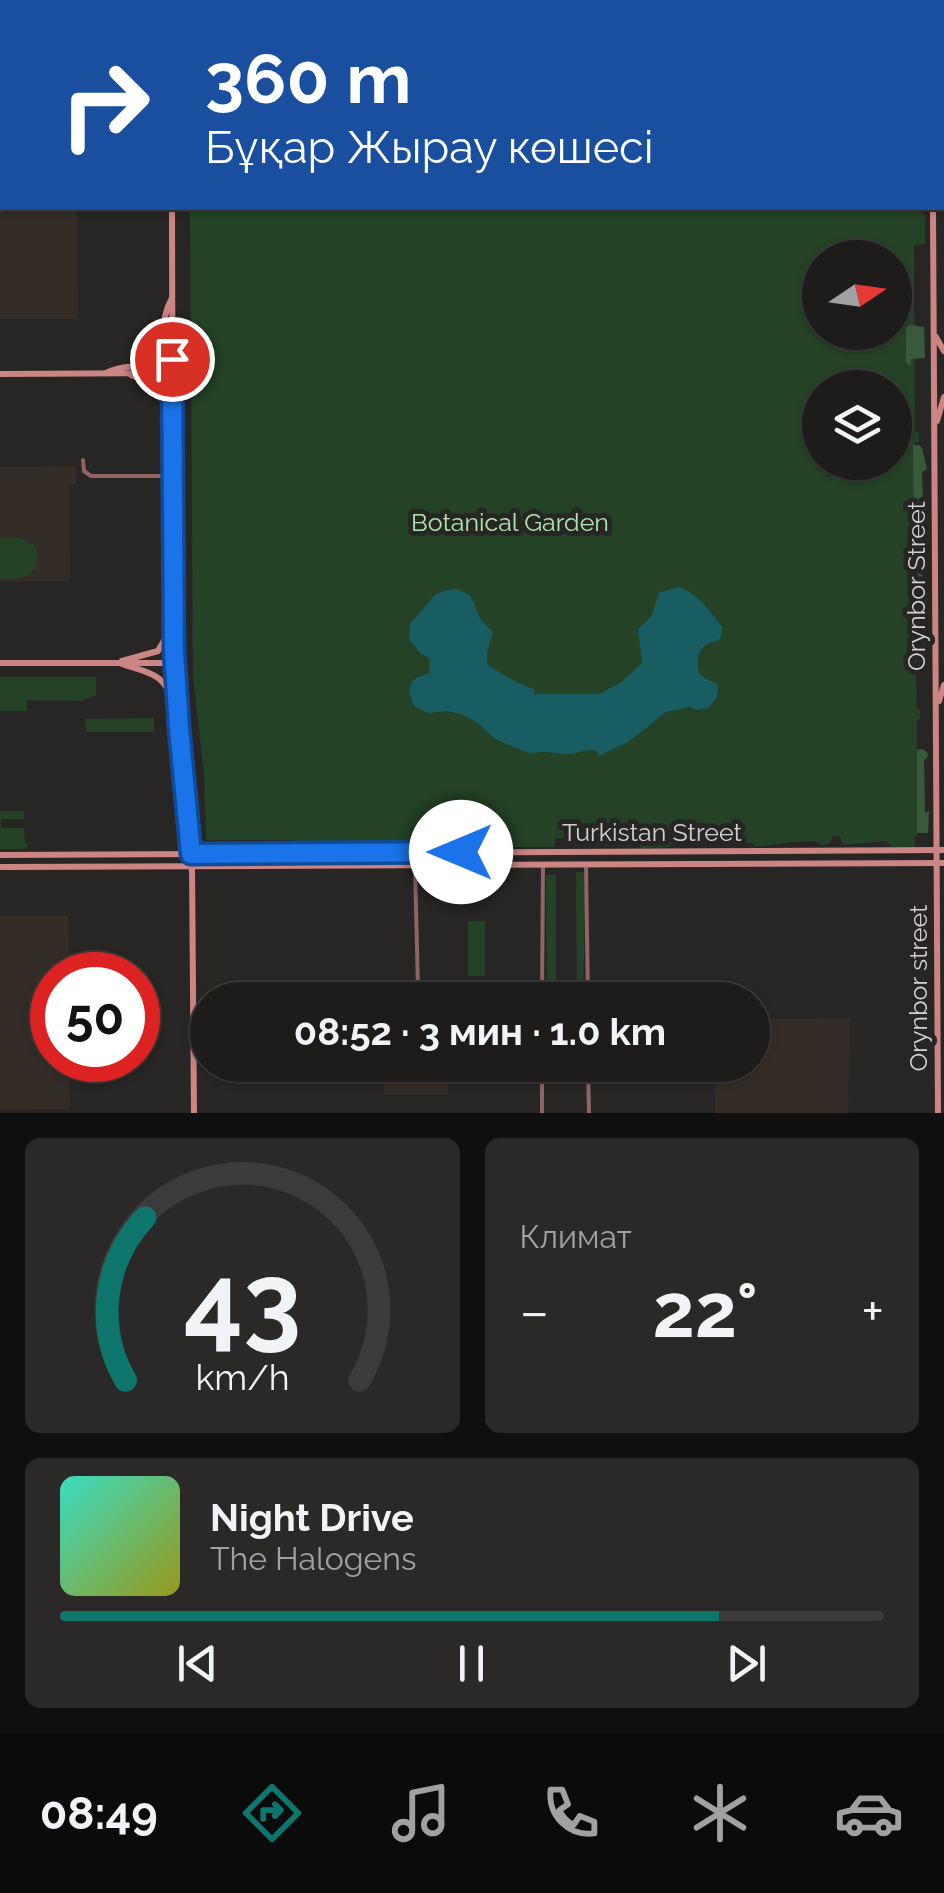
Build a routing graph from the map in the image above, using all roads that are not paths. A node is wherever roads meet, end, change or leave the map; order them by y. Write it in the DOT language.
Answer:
graph roads {
  1 [pos="172,210"];
  2 [pos="934,210"];
  3 [pos="172,297"];
  4 [pos="935,336"];
  5 [pos="944,351"];
  6 [pos="940,369"];
  7 [pos="172,373"];
  8 [pos="0,374"];
  9 [pos="103,374"];
  10 [pos="127,374"];
  11 [pos="944,397"];
  12 [pos="935,428"];
  13 [pos="172,438"];
  14 [pos="83,460"];
  15 [pos="172,476"];
  16 [pos="173,624"];
  17 [pos="936,627"];
  18 [pos="944,639"];
  19 [pos="940,658"];
  20 [pos="116,662"];
  21 [pos="175,662"];
  22 [pos="0,663"];
  23 [pos="944,685"];
  24 [pos="937,707"];
  25 [pos="178,713"];
  26 [pos="941,850"];
  27 [pos="738,851"];
  28 [pos="775,851"];
  29 [pos="548,852"];
  30 [pos="585,852"];
  31 [pos="191,854"];
  32 [pos="0,855"];
  33 [pos="941,863"];
  34 [pos="739,864"];
  35 [pos="778,864"];
  36 [pos="543,865"];
  37 [pos="583,865"];
  38 [pos="0,866"];
  39 [pos="192,866"];
  40 [pos="416,866"];
  41 [pos="418,982"];
  42 [pos="542,982"];
  43 [pos="587,982"];
  44 [pos="542,1082"];
  45 [pos="588,1082"];
  46 [pos="194,1113"];
  47 [pos="542,1113"];
  48 [pos="589,1113"];
  49 [pos="938,1113"];
  1 -- 3 [label="street"];
  2 -- 4 [label="street, Orynbor Street"];
  3 -- 7 [label="street"];
  3 -- 9 [label="street"];
  4 -- 5 [label="street"];
  4 -- 6 [label="street, Orynbor Street"];
  6 -- 12 [label="street, Orynbor Street"];
  7 -- 10 [label="street"];
  7 -- 13 [label="street"];
  8 -- 9 [label="street"];
  9 -- 10 [label="street"];
  10 -- 13 [label="street"];
  11 -- 12 [label="street"];
  12 -- 17 [label="street, Orynbor Street"];
  13 -- 15 [label="street"];
  14 -- 15 [label="street"];
  15 -- 16 [label="street"];
  16 -- 20 [label="street"];
  16 -- 21 [label="street"];
  17 -- 18 [label="street"];
  17 -- 19 [label="street, Orynbor Street"];
  19 -- 24 [label="street, Orynbor Street"];
  20 -- 21 [label="street"];
  20 -- 22 [label="street"];
  20 -- 25 [label="street"];
  21 -- 25 [label="street"];
  23 -- 24 [label="street"];
  24 -- 26 [label="street, Orynbor Street"];
  25 -- 31 [label="street"];
  26 -- 28 [label="street, Turkistan Street"];
  26 -- 33 [label="street, Orynbor Street"];
  27 -- 28 [label="street, Turkistan Street"];
  27 -- 30 [label="street, Turkistan Street"];
  27 -- 34 [label="street"];
  28 -- 35 [label="street"];
  29 -- 30 [label="street, Turkistan Street"];
  29 -- 31 [label="street, Turkistan Street"];
  29 -- 36 [label="street"];
  30 -- 37 [label="street"];
  31 -- 32 [label="street, Turkistan Street"];
  31 -- 39 [label="street"];
  33 -- 35 [label="street, Turkistan Street"];
  33 -- 49 [label="street, Orynbor street"];
  34 -- 35 [label="street, Turkistan Street"];
  34 -- 37 [label="street, Turkistan Street"];
  36 -- 37 [label="street, Turkistan Street"];
  36 -- 40 [label="street, Turkistan Street"];
  36 -- 42 [label="street"];
  37 -- 43 [label="street"];
  38 -- 39 [label="street, Turkistan Street"];
  39 -- 40 [label="street, Turkistan Street"];
  39 -- 46 [label="street"];
  40 -- 41 [label="street"];
  44 -- 47 [label="street"];
  45 -- 48 [label="street"];
}
